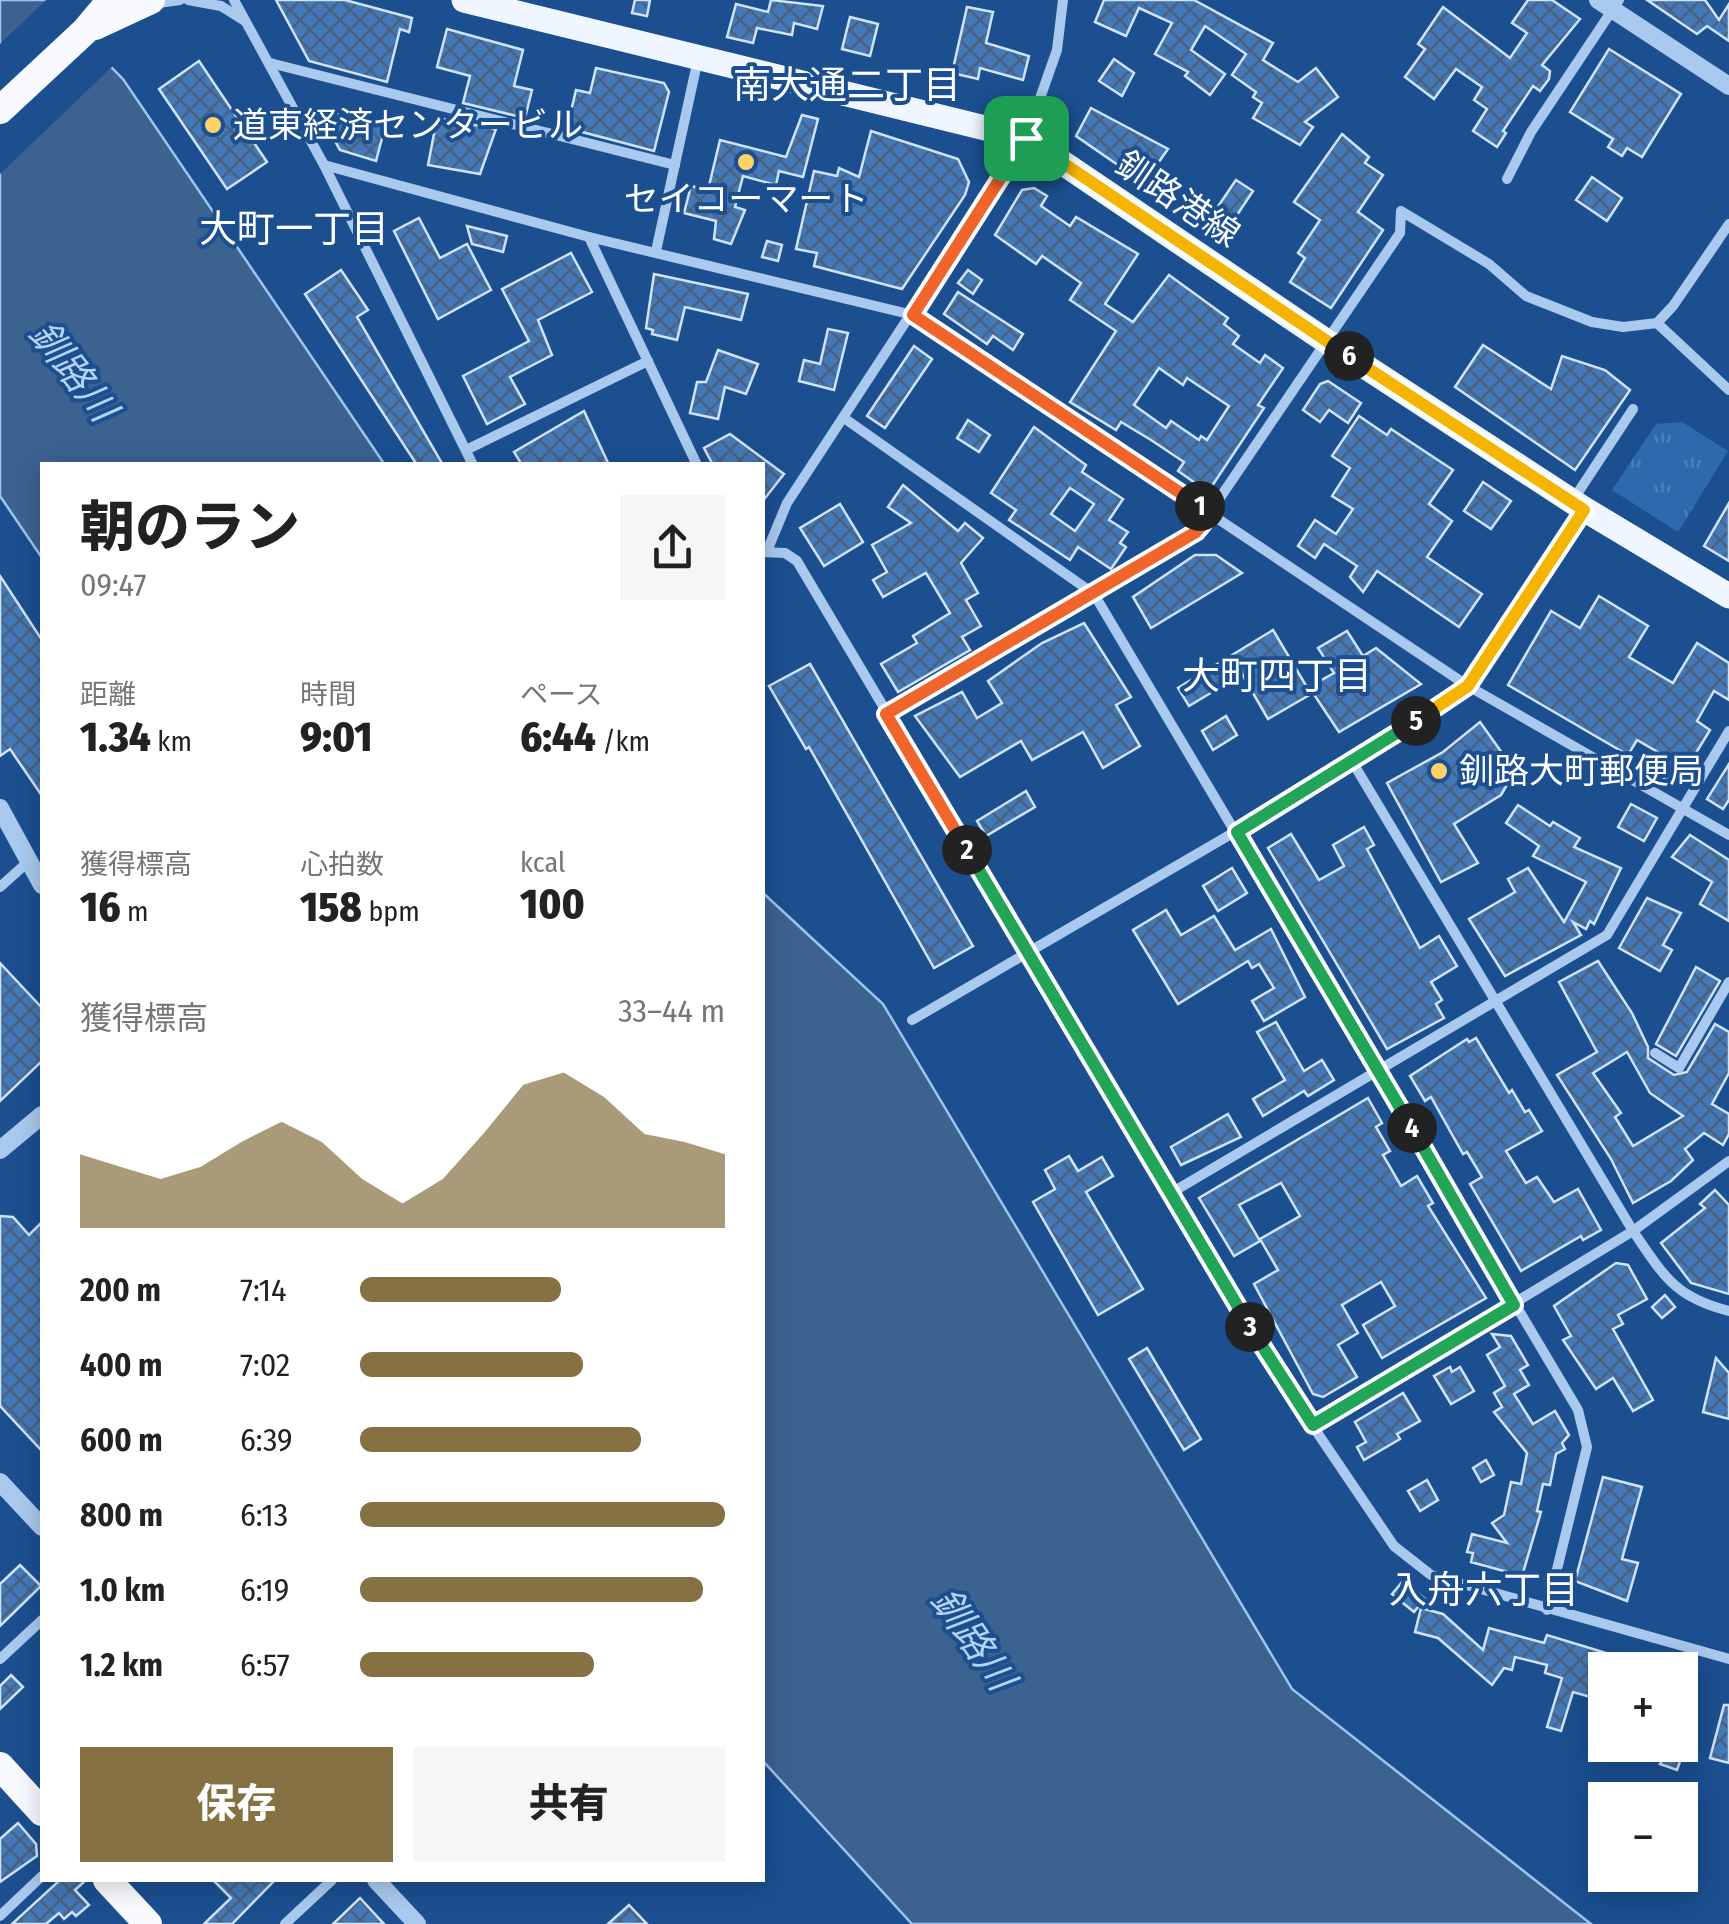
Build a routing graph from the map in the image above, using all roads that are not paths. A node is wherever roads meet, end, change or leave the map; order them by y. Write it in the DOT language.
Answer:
graph roads {
  1 [pos="180,0"];
  2 [pos="188,0"];
  3 [pos="234,0"];
  4 [pos="243,0"];
  5 [pos="464,0"];
  6 [pos="1063,0"];
  7 [pos="124,2"];
  8 [pos="1610,3"];
  9 [pos="250,24"];
  10 [pos="698,59"];
  11 [pos="270,63"];
  12 [pos="1729,86"];
  13 [pos="0,110"];
  14 [pos="1026,138"];
  15 [pos="324,165"];
  16 [pos="675,165"];
  17 [pos="1507,179"];
  18 [pos="1729,224"];
  19 [pos="588,237"];
  20 [pos="656,251"];
  21 [pos="913,315"];
  22 [pos="1657,322"];
  23 [pos="1328,343"];
  24 [pos="648,361"];
  25 [pos="1729,390"];
  26 [pos="1633,409"];
  27 [pos="844,418"];
  28 [pos="466,450"];
  29 [pos="472,462"];
  30 [pos="696,462"];
  31 [pos="1578,505"];
  32 [pos="1211,514"];
  33 [pos="765,549"];
  34 [pos="765,551"];
  35 [pos="1094,594"];
  36 [pos="1729,596"];
  37 [pos="1468,686"];
  38 [pos="886,714"];
  39 [pos="1729,732"];
  40 [pos="1353,763"];
  41 [pos="0,808"];
  42 [pos="1684,809"];
  43 [pos="1237,832"];
  44 [pos="1729,834"];
  45 [pos="29,860"];
  46 [pos="40,881"];
  47 [pos="0,887"];
  48 [pos="1029,954"];
  49 [pos="1729,982"];
  50 [pos="1497,1003"];
  51 [pos="912,1020"];
  52 [pos="1655,1053"];
  53 [pos="1379,1072"];
  54 [pos="40,1118"];
  55 [pos="0,1150"];
  56 [pos="1729,1161"];
  57 [pos="1171,1194"];
  58 [pos="1633,1230"];
  59 [pos="1514,1305"];
  60 [pos="1729,1311"];
  61 [pos="1313,1425"];
  62 [pos="0,1482"];
  63 [pos="40,1525"];
  64 [pos="1547,1610"];
  65 [pos="40,1622"];
  66 [pos="0,1659"];
  67 [pos="1729,1659"];
  68 [pos="0,1766"];
  69 [pos="40,1810"];
  70 [pos="40,1878"];
  71 [pos="109,1882"];
  72 [pos="330,1882"];
  73 [pos="378,1882"];
  74 [pos="0,1916"];
  75 [pos="148,1924"];
  76 [pos="285,1924"];
  77 [pos="417,1924"];
  1 -- 7 [label="street"];
  2 -- 9 [label="street"];
  3 -- 9 [label="street"];
  4 -- 9 [label="street"];
  5 -- 10 [label="main road, 釧路港線"];
  6 -- 14 [label="street"];
  7 -- 13 [label="highway"];
  8 -- 12 [label="street"];
  8 -- 17 [label="street"];
  9 -- 11 [label="street"];
  10 -- 14 [label="main road, 釧路港線"];
  10 -- 16 [label="street"];
  11 -- 15 [label="street"];
  11 -- 16 [label="street"];
  14 -- 21 [label="street"];
  14 -- 23 [label="main road, 釧路港線"];
  15 -- 19 [label="street"];
  15 -- 28 [label="street"];
  16 -- 20 [label="street"];
  18 -- 22 [label="street"];
  19 -- 20 [label="street"];
  19 -- 24 [label="street"];
  20 -- 21 [label="street"];
  21 -- 27 [label="street"];
  21 -- 32 [label="street"];
  22 -- 23 [label="street"];
  22 -- 25 [label="street"];
  23 -- 31 [label="main road, 釧路港線"];
  23 -- 32 [label="street"];
  24 -- 28 [label="street"];
  24 -- 30 [label="street"];
  26 -- 31 [label="street"];
  27 -- 33 [label="street"];
  27 -- 35 [label="street"];
  28 -- 29 [label="street"];
  31 -- 36 [label="main road, 釧路港線"];
  31 -- 37 [label="street"];
  32 -- 35 [label="street"];
  32 -- 37 [label="street"];
  34 -- 38 [label="street"];
  35 -- 38 [label="street"];
  35 -- 43 [label="street"];
  37 -- 40 [label="street"];
  37 -- 42 [label="street"];
  38 -- 48 [label="street"];
  39 -- 42 [label="street"];
  40 -- 43 [label="street"];
  40 -- 50 [label="street"];
  41 -- 45 [label="street"];
  42 -- 44 [label="street"];
  42 -- 50 [label="street"];
  43 -- 48 [label="street"];
  43 -- 53 [label="street"];
  45 -- 46 [label="street"];
  45 -- 47 [label="street"];
  48 -- 51 [label="street"];
  48 -- 57 [label="street"];
  49 -- 52 [label="street"];
  50 -- 53 [label="street"];
  50 -- 58 [label="street"];
  53 -- 57 [label="street"];
  53 -- 59 [label="street"];
  54 -- 55 [label="street"];
  56 -- 58 [label="street"];
  57 -- 61 [label="street"];
  58 -- 59 [label="street"];
  58 -- 60 [label="street"];
  59 -- 61 [label="street"];
  59 -- 64 [label="street"];
  61 -- 64 [label="street"];
  62 -- 63 [label="street"];
  64 -- 67 [label="street"];
  65 -- 66 [label="street"];
  68 -- 69 [label="highway"];
  70 -- 74 [label="street"];
  71 -- 75 [label="highway"];
  72 -- 76 [label="street"];
  73 -- 77 [label="street"];
}
